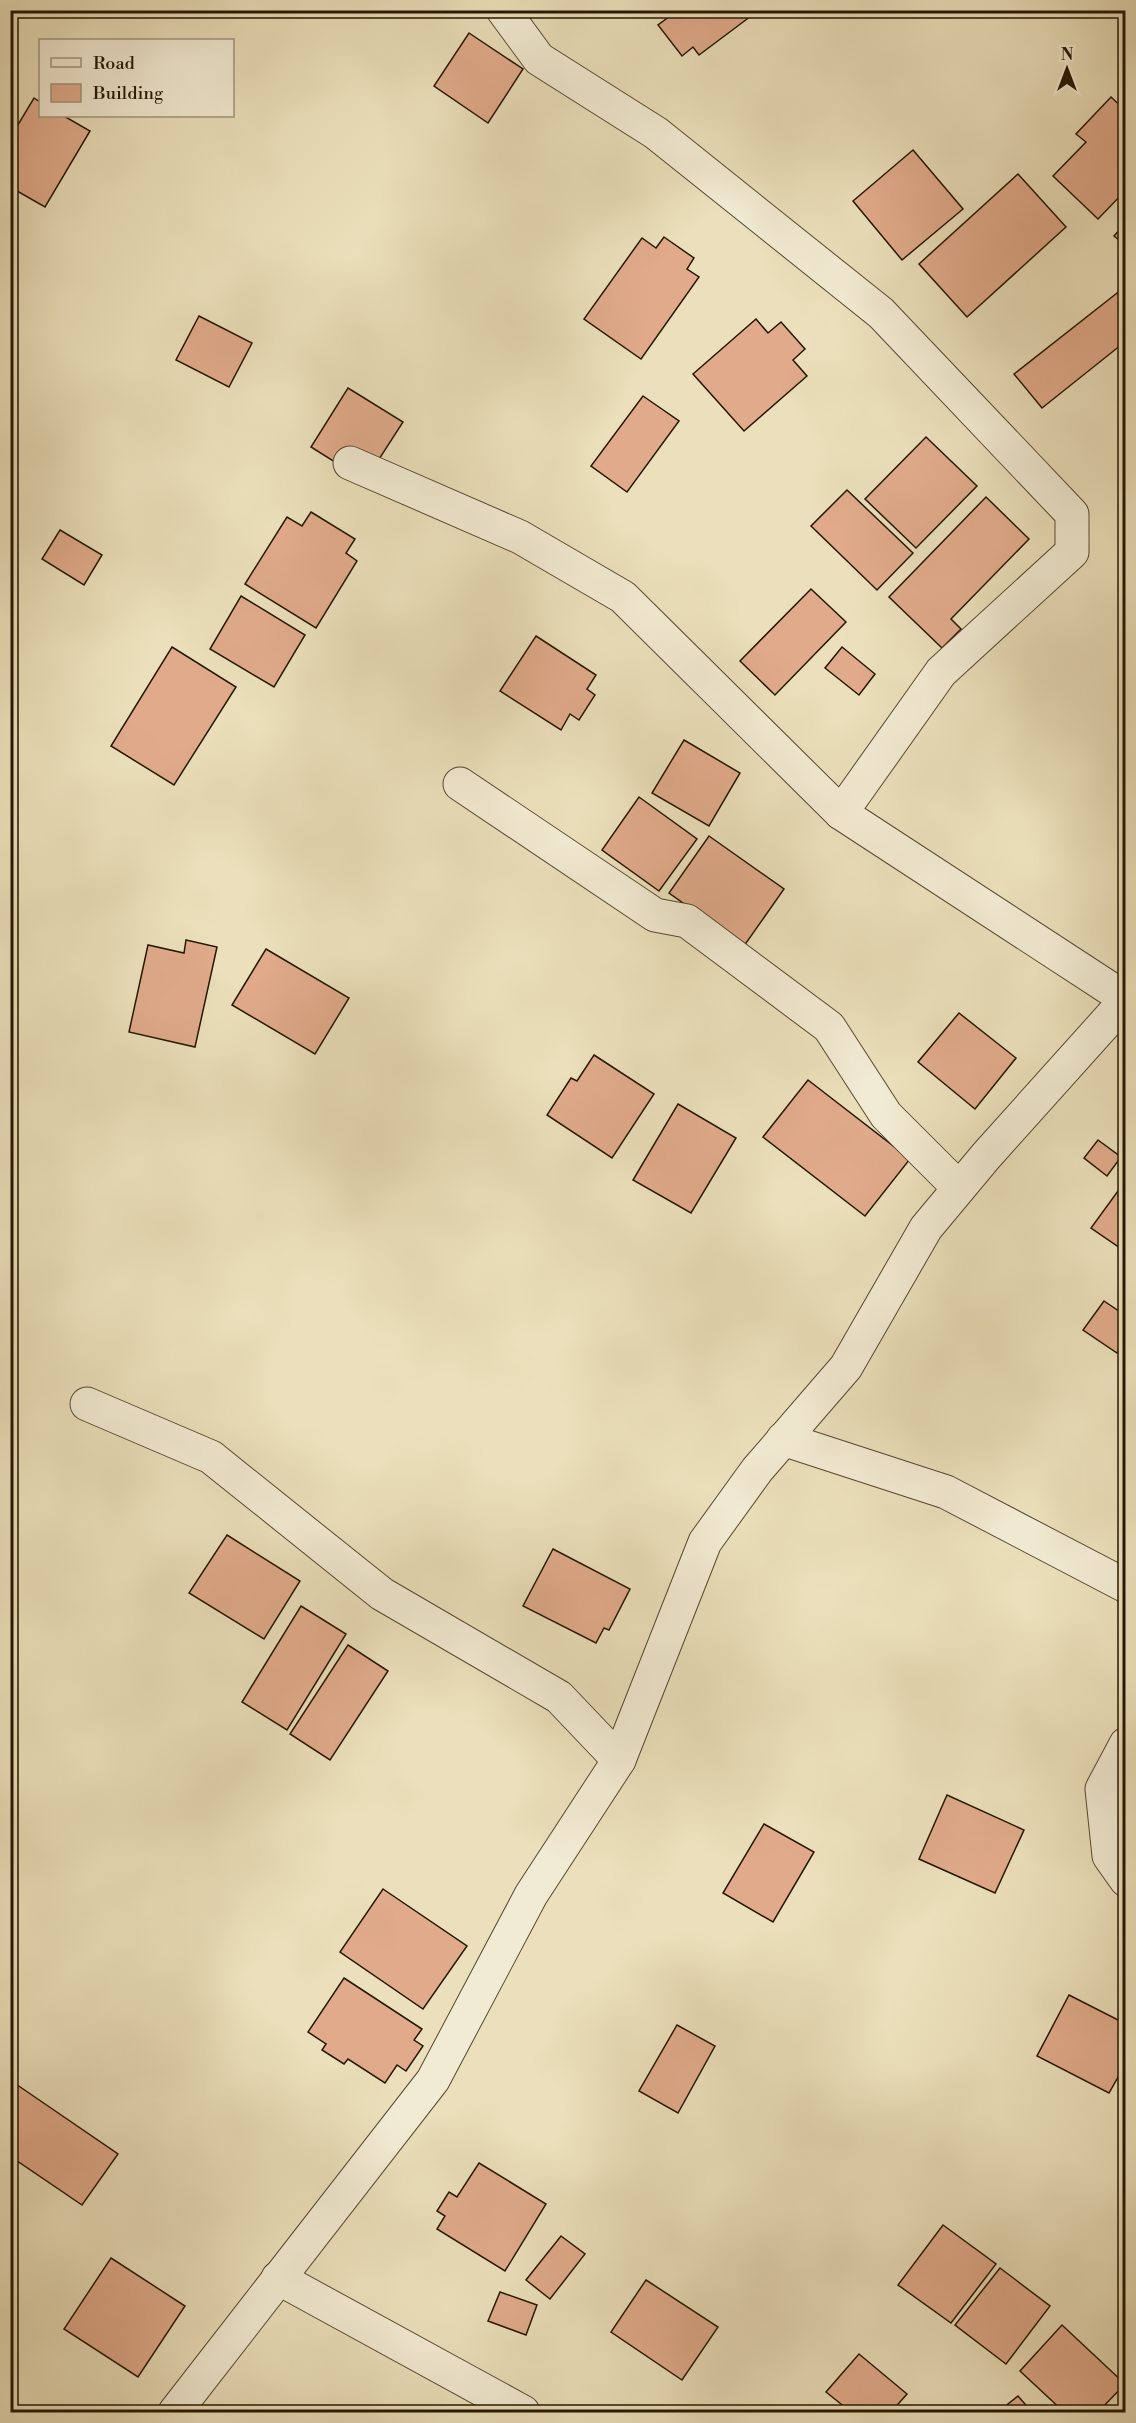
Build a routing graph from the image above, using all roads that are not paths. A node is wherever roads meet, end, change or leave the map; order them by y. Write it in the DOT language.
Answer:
graph roads {
  1 [pos="503,10"];
  2 [pos="350,463"];
  3 [pos="460,784"];
  4 [pos="841,813"];
  5 [pos="1125,999"];
  6 [pos="959,1188"];
  7 [pos="87,1404"];
  8 [pos="783,1439"];
  9 [pos="1125,1586"];
  10 [pos="1125,1744"];
  11 [pos="619,1760"];
  12 [pos="1125,1880"];
  13 [pos="278,2278"];
  14 [pos="175,2412"];
  15 [pos="523,2412"];
  1 -- 4 [label="street"];
  2 -- 4 [label="street"];
  3 -- 6 [label="street"];
  4 -- 5 [label="street"];
  5 -- 6 [label="street"];
  6 -- 8 [label="street"];
  7 -- 11 [label="street"];
  8 -- 9 [label="street"];
  8 -- 11 [label="street"];
  10 -- 12 [label="street"];
  11 -- 13 [label="street"];
  13 -- 14 [label="street"];
  13 -- 15 [label="street"];
}
